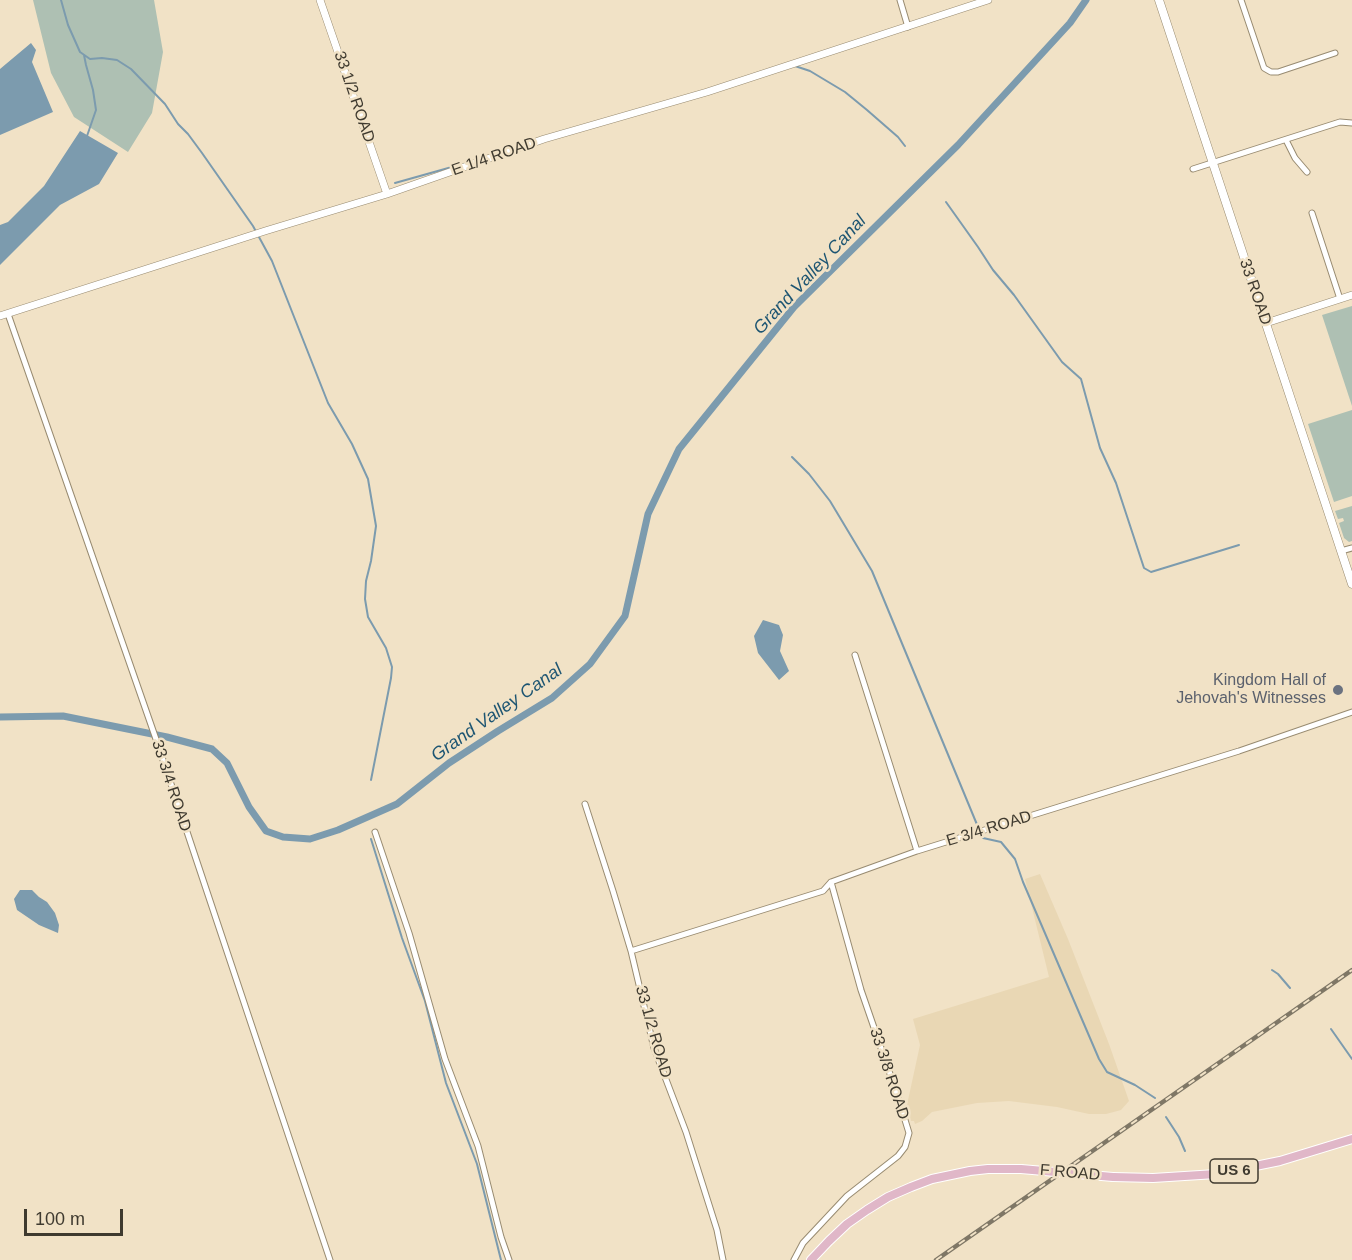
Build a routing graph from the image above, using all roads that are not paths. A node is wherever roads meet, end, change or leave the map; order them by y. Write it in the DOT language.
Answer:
graph roads {
  1 [pos="320,0"];
  2 [pos="900,0"];
  3 [pos="988,0"];
  4 [pos="1159,0"];
  5 [pos="1242,0"];
  6 [pos="908,27"];
  7 [pos="1335,53"];
  8 [pos="1352,123"];
  9 [pos="1286,140"];
  10 [pos="1212,164"];
  11 [pos="1193,169"];
  12 [pos="1307,172"];
  13 [pos="387,194"];
  14 [pos="1312,213"];
  15 [pos="1352,295"];
  16 [pos="1340,299"];
  17 [pos="8,314"];
  18 [pos="0,316"];
  19 [pos="1266,323"];
  20 [pos="1352,548"];
  21 [pos="1341,551"];
  22 [pos="1352,584"];
  23 [pos="855,655"];
  24 [pos="1352,712"];
  25 [pos="585,804"];
  26 [pos="375,832"];
  27 [pos="917,851"];
  28 [pos="831,882"];
  29 [pos="631,951"];
  30 [pos="1352,1139"];
  31 [pos="330,1260"];
  32 [pos="509,1260"];
  33 [pos="723,1260"];
  34 [pos="794,1260"];
  35 [pos="811,1260"];
  1 -- 13 [label="street, 33 1/2 ROAD"];
  2 -- 6 [label="street"];
  3 -- 6 [label="street, E 1/4 ROAD"];
  4 -- 10 [label="main road, 33 ROAD"];
  5 -- 7 [label="street"];
  6 -- 13 [label="street, E 1/4 ROAD"];
  8 -- 9 [label="street"];
  9 -- 10 [label="street"];
  9 -- 12 [label="street"];
  10 -- 11 [label="street"];
  10 -- 19 [label="main road, 33 ROAD"];
  13 -- 17 [label="street, E 1/4 ROAD"];
  14 -- 16 [label="street"];
  15 -- 16 [label="street"];
  16 -- 19 [label="street"];
  17 -- 18 [label="street, E 1/4 ROAD"];
  17 -- 31 [label="street, 33 3/4 ROAD"];
  19 -- 21 [label="main road, 33 ROAD"];
  20 -- 21 [label="street"];
  21 -- 22 [label="main road, 33 ROAD"];
  23 -- 27 [label="street"];
  24 -- 27 [label="street, E 3/4 ROAD"];
  25 -- 29 [label="street, 33 1/2 ROAD"];
  26 -- 32 [label="street"];
  27 -- 28 [label="street, E 3/4 ROAD"];
  28 -- 29 [label="street, E 3/4 ROAD"];
  28 -- 34 [label="street, 33 3/8 ROAD"];
  29 -- 33 [label="street, 33 1/2 ROAD"];
  30 -- 35 [label="main road, F ROAD / US 6, bridge"];
}
